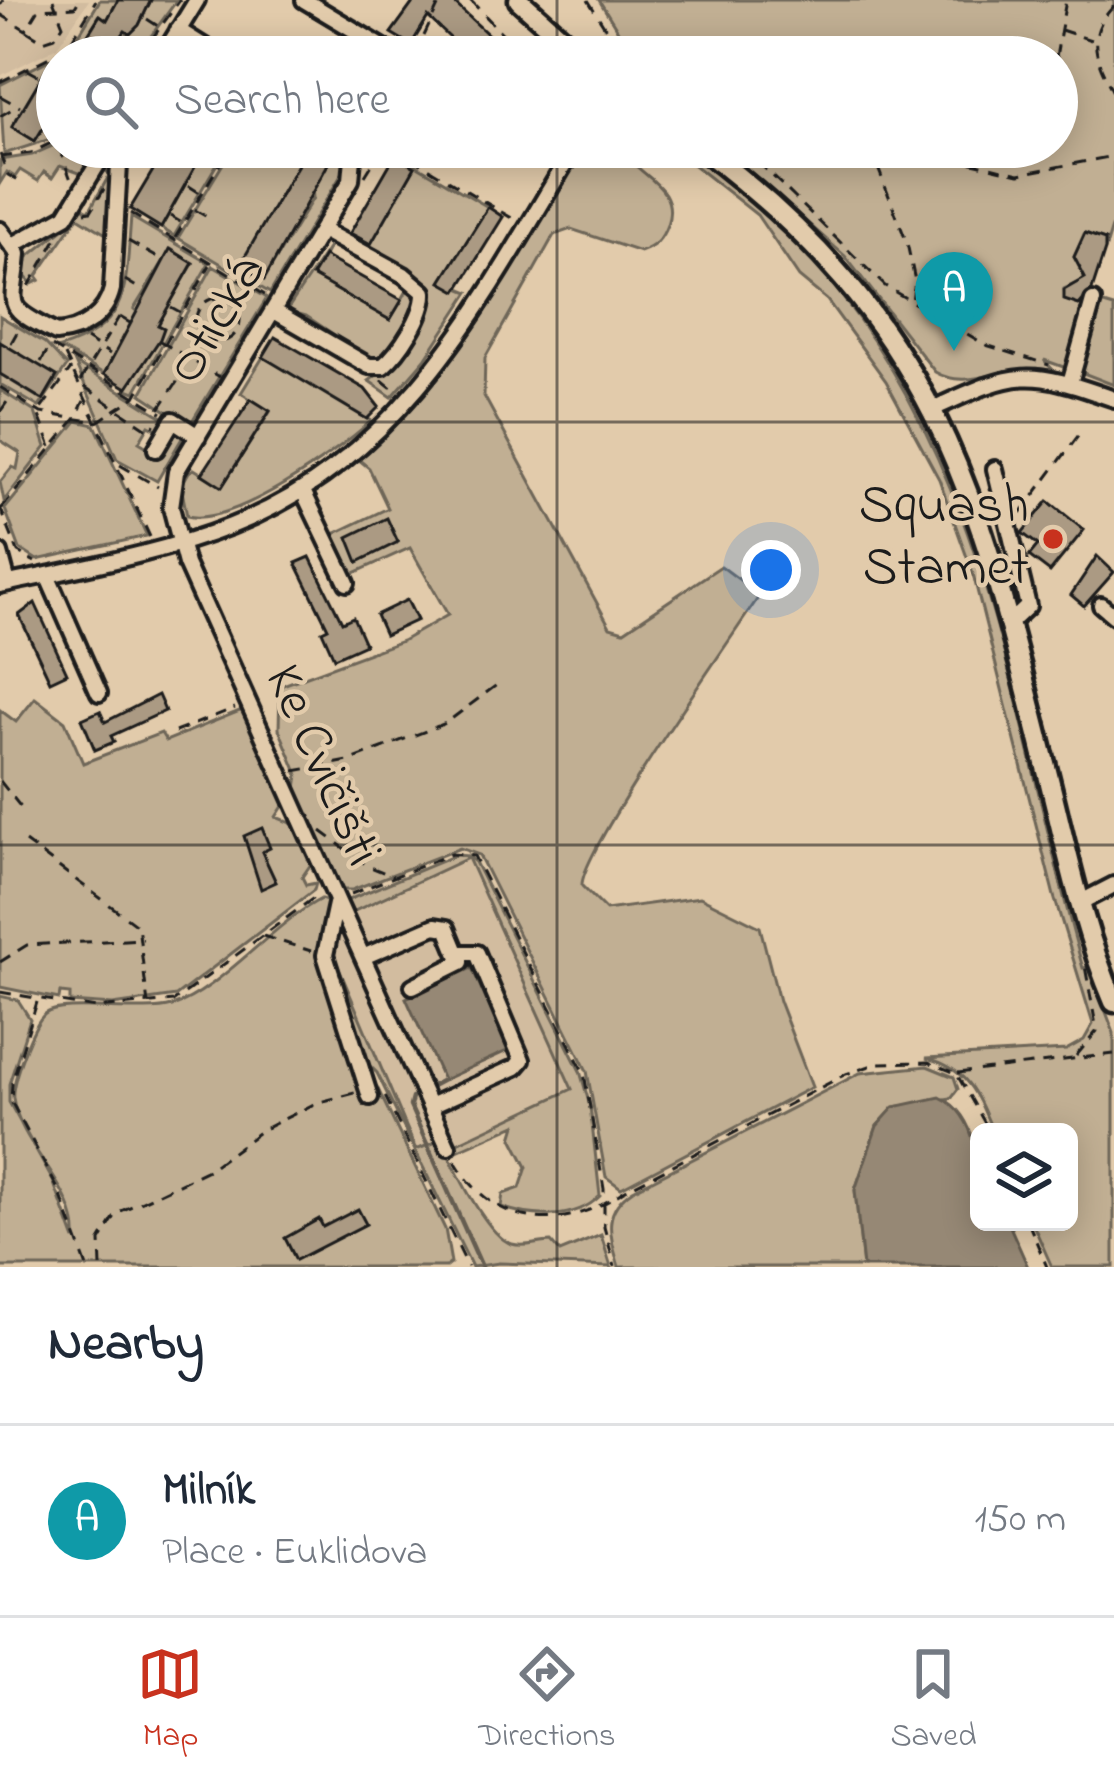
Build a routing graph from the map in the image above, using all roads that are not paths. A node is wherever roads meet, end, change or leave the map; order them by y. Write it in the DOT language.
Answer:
graph roads {
  1 [pos="196,0"];
  2 [pos="304,0"];
  3 [pos="519,0"];
  4 [pos="170,29"];
  5 [pos="168,36"];
  6 [pos="183,36"];
  7 [pos="370,36"];
  8 [pos="560,36"];
  9 [pos="95,168"];
  10 [pos="123,168"];
  11 [pos="354,168"];
  12 [pos="563,168"];
  13 [pos="726,168"];
  14 [pos="0,230"];
  15 [pos="322,230"];
  16 [pos="15,244"];
  17 [pos="1094,301"];
  18 [pos="272,304"];
  19 [pos="1070,383"];
  20 [pos="1114,399"];
  21 [pos="935,408"];
  22 [pos="198,436"];
  23 [pos="156,449"];
  24 [pos="995,469"];
  25 [pos="303,491"];
  26 [pos="179,543"];
  27 [pos="988,547"];
  28 [pos="1014,551"];
  29 [pos="42,569"];
  30 [pos="3,572"];
  31 [pos="346,583"];
  32 [pos="1010,623"];
  33 [pos="99,692"];
  34 [pos="1114,885"];
  35 [pos="336,898"];
  36 [pos="1079,903"];
  37 [pos="461,953"];
  38 [pos="363,957"];
  39 [pos="413,986"];
  40 [pos="1114,1002"];
  41 [pos="372,1089"];
  42 [pos="430,1106"];
  43 [pos="448,1147"];
  1 -- 4 [label="street"];
  2 -- 7 [label="street"];
  3 -- 8 [label="main road"];
  4 -- 5 [label="street"];
  4 -- 6 [label="street"];
  9 -- 16 [label="street"];
  10 -- 16 [label="street"];
  11 -- 15 [label="street, Otická"];
  12 -- 25 [label="street"];
  13 -- 21 [label="main road"];
  14 -- 16 [label="street"];
  15 -- 18 [label="street, Otická"];
  15 -- 18 [label="street"];
  17 -- 19 [label="street"];
  18 -- 22 [label="street, Otická"];
  19 -- 20 [label="street"];
  19 -- 21 [label="street"];
  21 -- 27 [label="main road"];
  22 -- 23 [label="street"];
  22 -- 26 [label="street, Otická"];
  24 -- 28 [label="street"];
  25 -- 26 [label="street"];
  25 -- 31 [label="street"];
  26 -- 29 [label="street"];
  26 -- 35 [label="street, Ke Cvičišti"];
  27 -- 28 [label="street"];
  27 -- 32 [label="main road"];
  28 -- 32 [label="street"];
  29 -- 30 [label="street"];
  29 -- 33 [label="street"];
  32 -- 36 [label="main road"];
  34 -- 36 [label="street"];
  35 -- 38 [label="street"];
  35 -- 41 [label="street, Ke Cvičišti"];
  36 -- 40 [label="main road"];
  37 -- 38 [label="street"];
  37 -- 39 [label="street"];
  37 -- 42 [label="street"];
  38 -- 42 [label="street"];
  42 -- 43 [label="street"];
}
